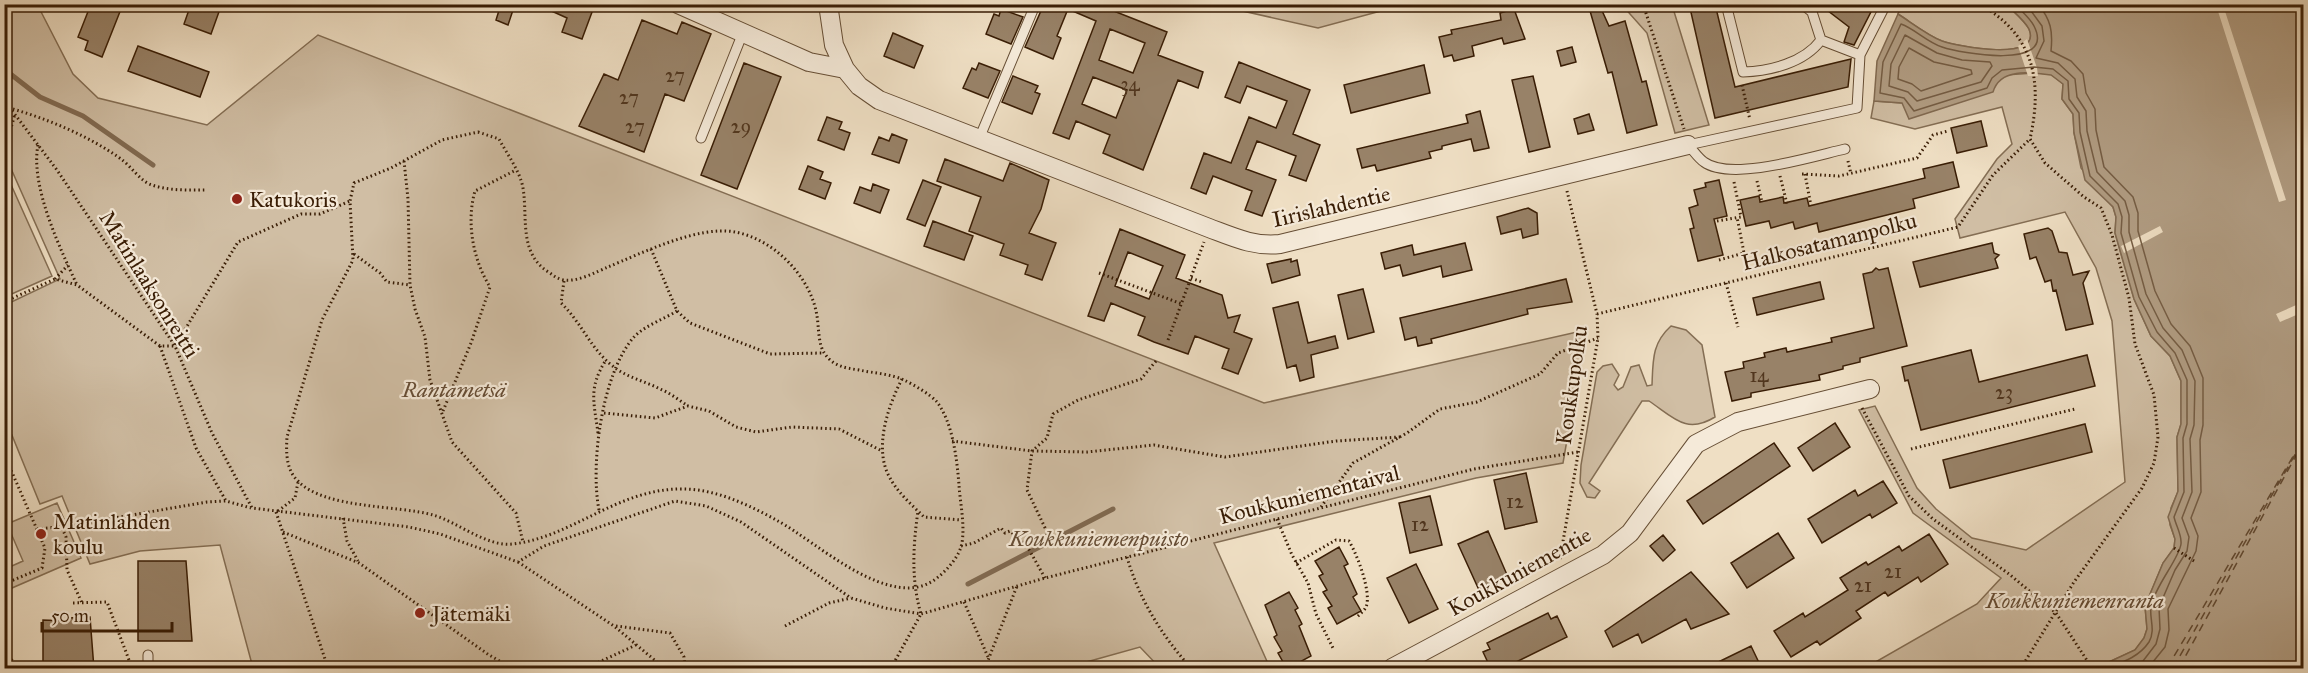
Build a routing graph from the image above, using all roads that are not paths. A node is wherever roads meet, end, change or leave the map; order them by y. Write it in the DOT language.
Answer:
graph roads {
  1 [pos="678,4"];
  2 [pos="828,4"];
  3 [pos="1726,4"];
  4 [pos="1802,4"];
  5 [pos="1884,8"];
  6 [pos="1034,10"];
  7 [pos="742,35"];
  8 [pos="1821,40"];
  9 [pos="1860,55"];
  10 [pos="845,69"];
  11 [pos="701,138"];
  12 [pos="980,139"];
  13 [pos="1688,145"];
  14 [pos="1845,149"];
  15 [pos="1862,391"];
  16 [pos="148,655"];
  17 [pos="148,669"];
  18 [pos="1392,669"];
  1 -- 7 [label="street"];
  2 -- 10 [label="street"];
  3 -- 8 [label="lane"];
  4 -- 8 [label="lane"];
  5 -- 9 [label="lane, Iirislahdentie"];
  6 -- 12 [label="lane"];
  7 -- 10 [label="street"];
  7 -- 11 [label="lane"];
  8 -- 9 [label="lane"];
  9 -- 13 [label="lane, Iirislahdentie"];
  10 -- 12 [label="street, Iirislahdentie"];
  12 -- 13 [label="street, Iirislahdentie"];
  13 -- 14 [label="lane"];
  15 -- 18 [label="street, Koukkuniementie"];
  16 -- 17 [label="lane"];
}
